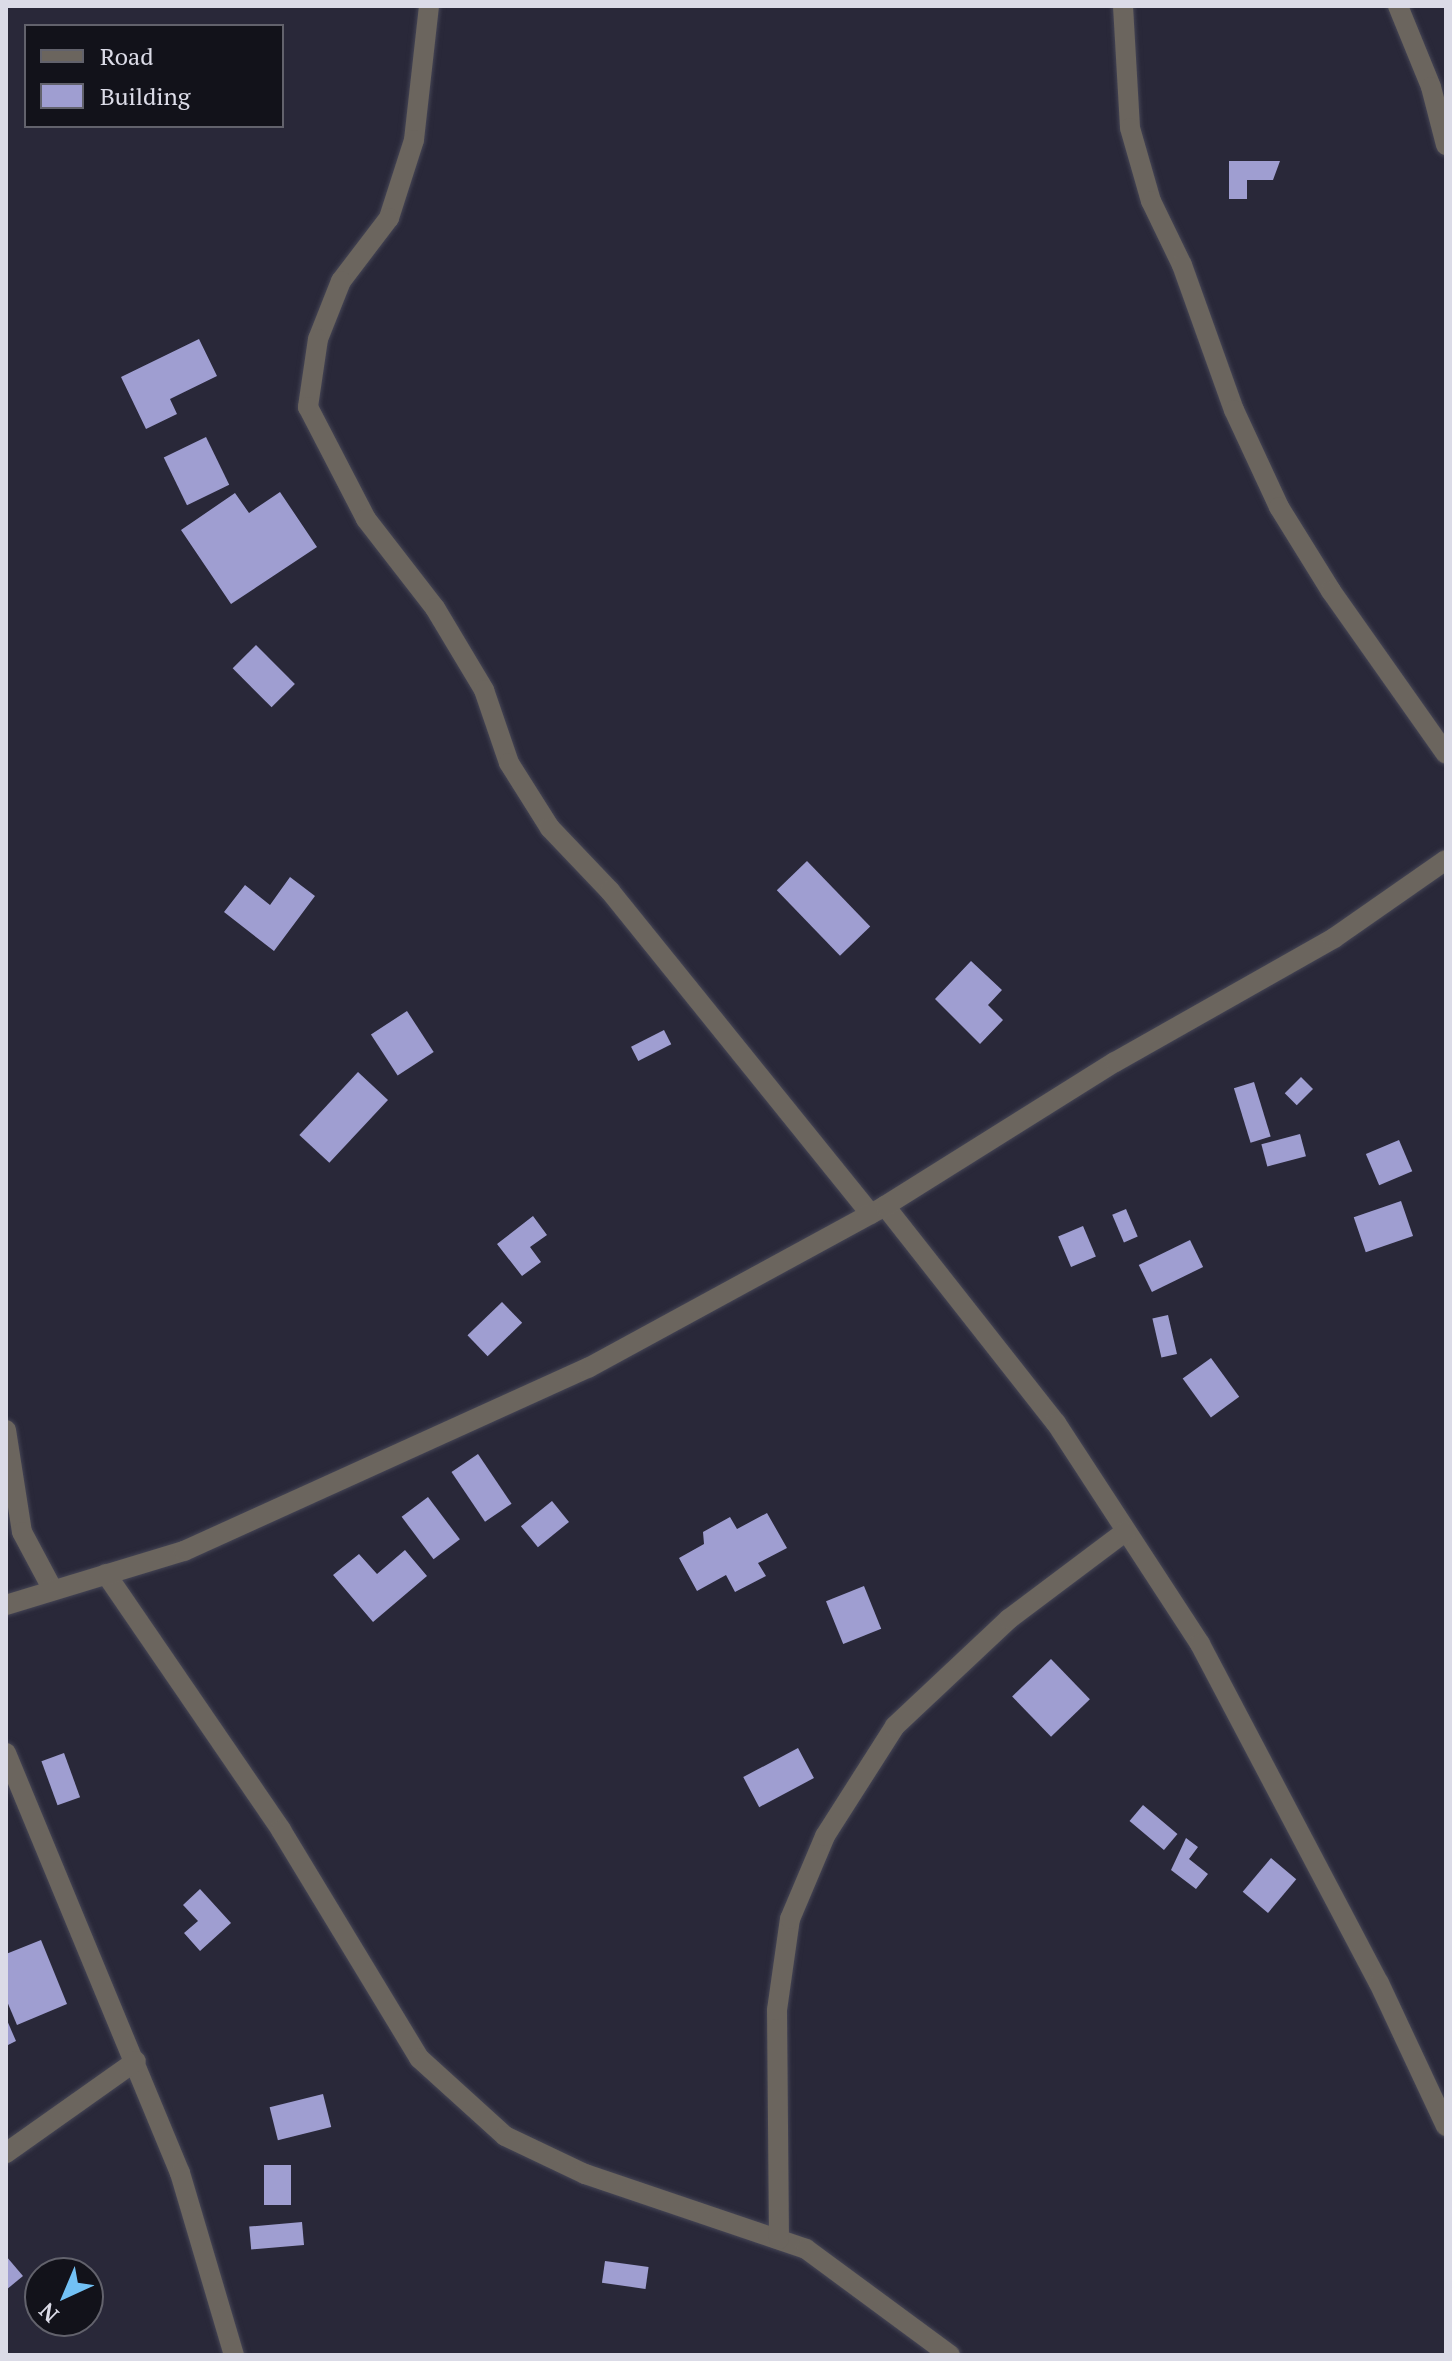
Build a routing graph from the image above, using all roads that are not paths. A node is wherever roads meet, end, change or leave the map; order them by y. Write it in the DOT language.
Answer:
graph roads {
  1 [pos="429,6"];
  2 [pos="1123,6"];
  3 [pos="1398,6"];
  4 [pos="1446,145"];
  5 [pos="1446,754"];
  6 [pos="1446,860"];
  7 [pos="878,1210"];
  8 [pos="6,1430"];
  9 [pos="1126,1531"];
  10 [pos="106,1574"];
  11 [pos="53,1590"];
  12 [pos="6,1605"];
  13 [pos="6,1753"];
  14 [pos="136,2061"];
  15 [pos="1446,2126"];
  16 [pos="6,2153"];
  17 [pos="779,2239"];
  18 [pos="234,2355"];
  19 [pos="950,2355"];
  1 -- 7 [label="street"];
  2 -- 5 [label="street"];
  3 -- 4 [label="street"];
  6 -- 7 [label="street"];
  7 -- 9 [label="street"];
  7 -- 10 [label="street"];
  8 -- 11 [label="street"];
  9 -- 15 [label="street"];
  9 -- 17 [label="street"];
  10 -- 11 [label="street"];
  10 -- 17 [label="street"];
  11 -- 12 [label="street"];
  13 -- 14 [label="street"];
  14 -- 16 [label="street"];
  14 -- 18 [label="street"];
  17 -- 19 [label="street"];
}
